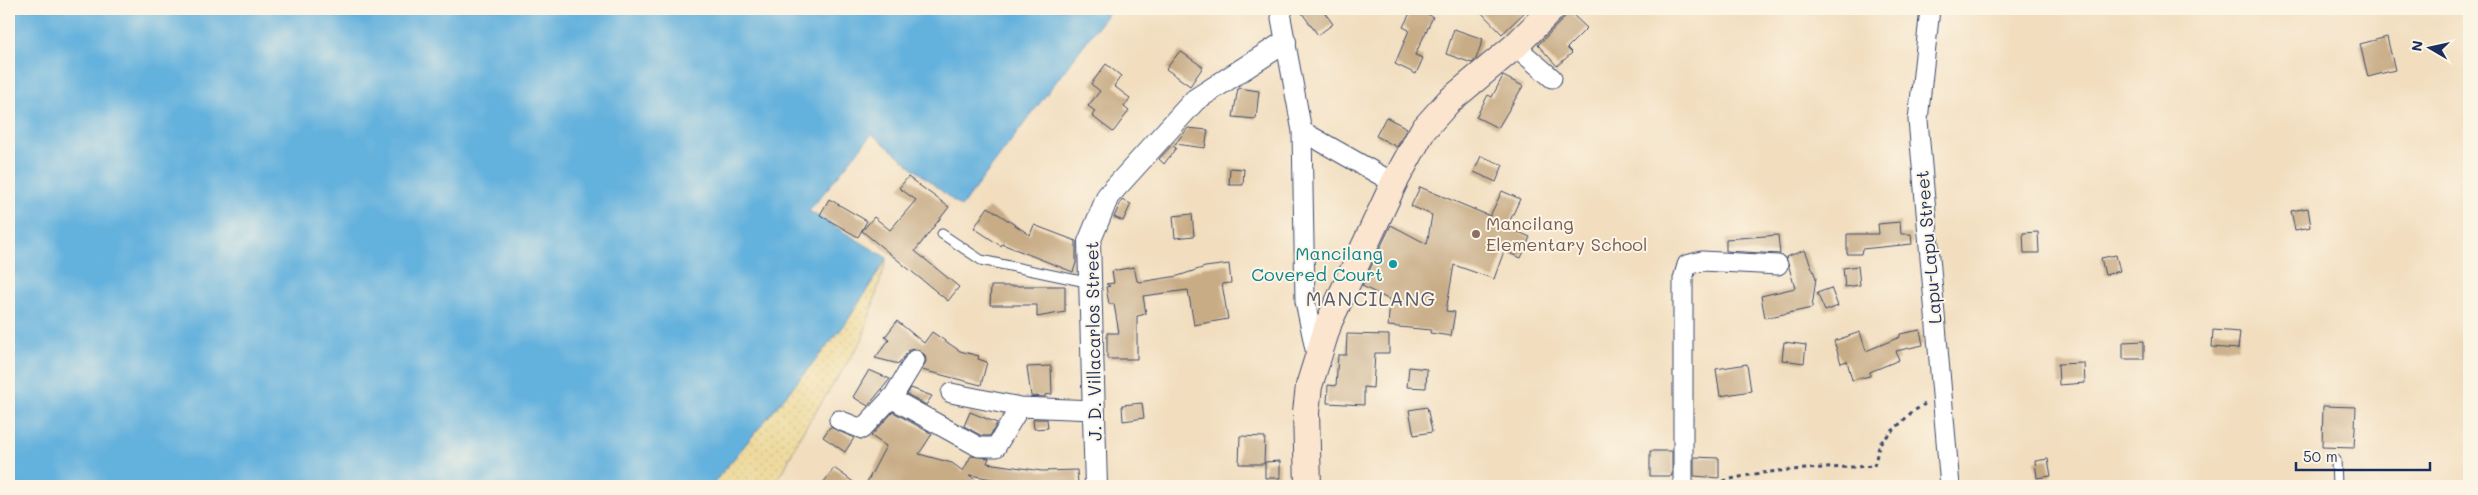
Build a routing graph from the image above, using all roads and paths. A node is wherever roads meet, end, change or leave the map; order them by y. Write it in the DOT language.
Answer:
graph roads {
  1 [pos="1283,9"];
  2 [pos="1930,9"];
  3 [pos="1548,10"];
  4 [pos="1285,42"];
  5 [pos="1515,46"];
  6 [pos="1552,78"];
  7 [pos="1302,131"];
  8 [pos="1394,183"];
  9 [pos="942,234"];
  10 [pos="1778,265"];
  11 [pos="1091,283"];
  12 [pos="1317,359"];
  13 [pos="915,360"];
  14 [pos="951,393"];
  15 [pos="894,395"];
  16 [pos="1020,407"];
  17 [pos="1094,410"];
  18 [pos="1912,412"];
  19 [pos="839,420"];
  20 [pos="2336,460"];
  21 [pos="1096,486"];
  22 [pos="1308,486"];
  23 [pos="1683,486"];
  24 [pos="1708,486"];
  25 [pos="1950,486"];
  26 [pos="2337,486"];
  1 -- 4 [label="street"];
  2 -- 25 [label="street, Lapu-Lapu Street"];
  3 -- 5 [label="main road"];
  4 -- 7 [label="street"];
  4 -- 11 [label="street, J. D. Villacarlos Street"];
  5 -- 6 [label="street"];
  5 -- 8 [label="main road"];
  7 -- 8 [label="street"];
  7 -- 12 [label="street"];
  8 -- 12 [label="main road"];
  9 -- 11 [label="lane"];
  10 -- 23 [label="street"];
  11 -- 17 [label="street, J. D. Villacarlos Street"];
  12 -- 22 [label="main road"];
  13 -- 15 [label="street"];
  14 -- 16 [label="street"];
  15 -- 16 [label="street"];
  15 -- 19 [label="street"];
  16 -- 17 [label="street"];
  17 -- 21 [label="street, J. D. Villacarlos Street"];
  18 -- 24 [label="path"];
  20 -- 26 [label="lane"];
}
